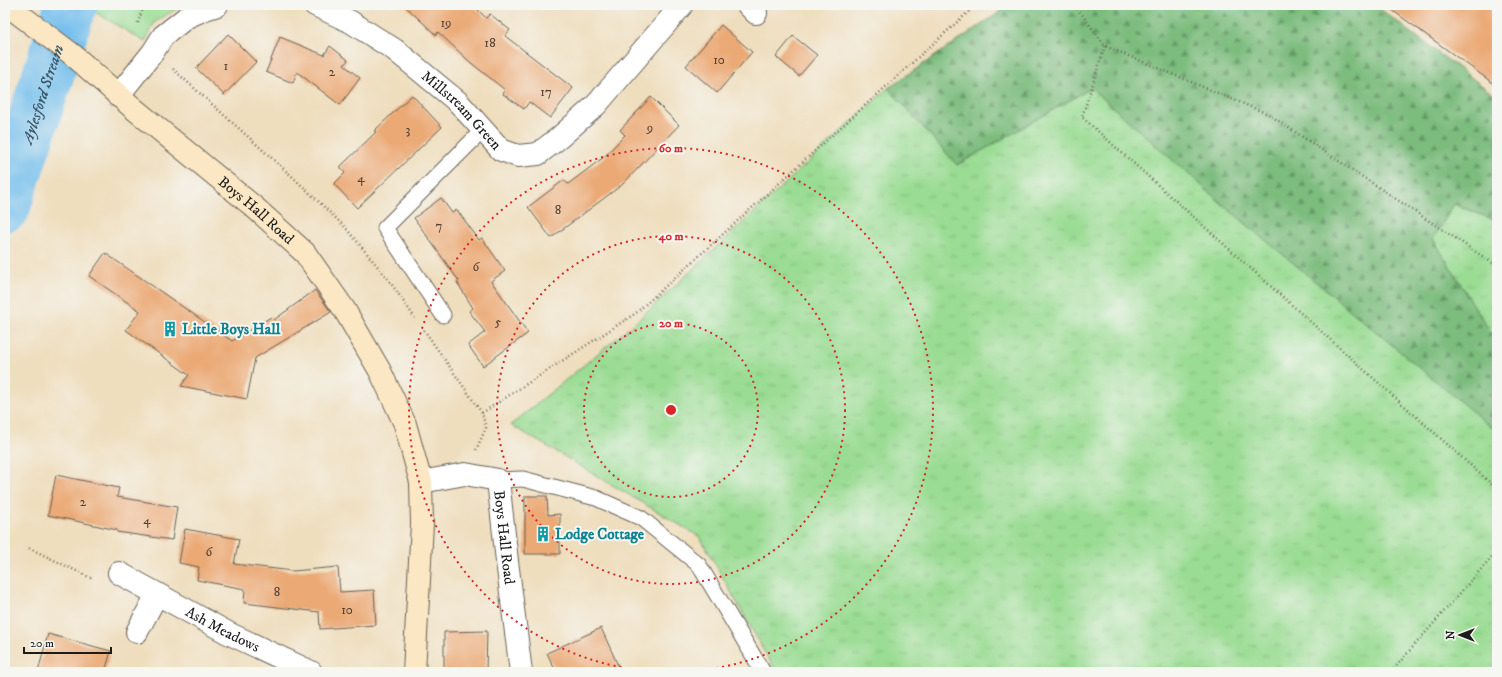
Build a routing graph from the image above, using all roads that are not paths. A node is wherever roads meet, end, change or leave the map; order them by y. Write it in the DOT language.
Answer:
graph roads {
  1 [pos="7,5"];
  2 [pos="217,5"];
  3 [pos="315,5"];
  4 [pos="682,5"];
  5 [pos="118,96"];
  6 [pos="483,130"];
  7 [pos="443,315"];
  8 [pos="498,480"];
  9 [pos="421,482"];
  10 [pos="119,573"];
  11 [pos="157,594"];
  12 [pos="137,632"];
  13 [pos="311,672"];
  14 [pos="414,672"];
  15 [pos="521,672"];
  16 [pos="763,672"];
  1 -- 5 [label="street, Boys Hall Road"];
  2 -- 5 [label="street"];
  3 -- 6 [label="street, Millstream Green"];
  4 -- 6 [label="street, Millstream Green"];
  5 -- 9 [label="street, Boys Hall Road"];
  6 -- 7 [label="lane"];
  8 -- 9 [label="street, Boys Hall Road"];
  8 -- 15 [label="street, Boys Hall Road"];
  8 -- 16 [label="lane"];
  9 -- 14 [label="street, Boys Hall Road"];
  10 -- 11 [label="street, Ash Meadows"];
  11 -- 12 [label="street"];
  11 -- 13 [label="street, Ash Meadows"];
}
